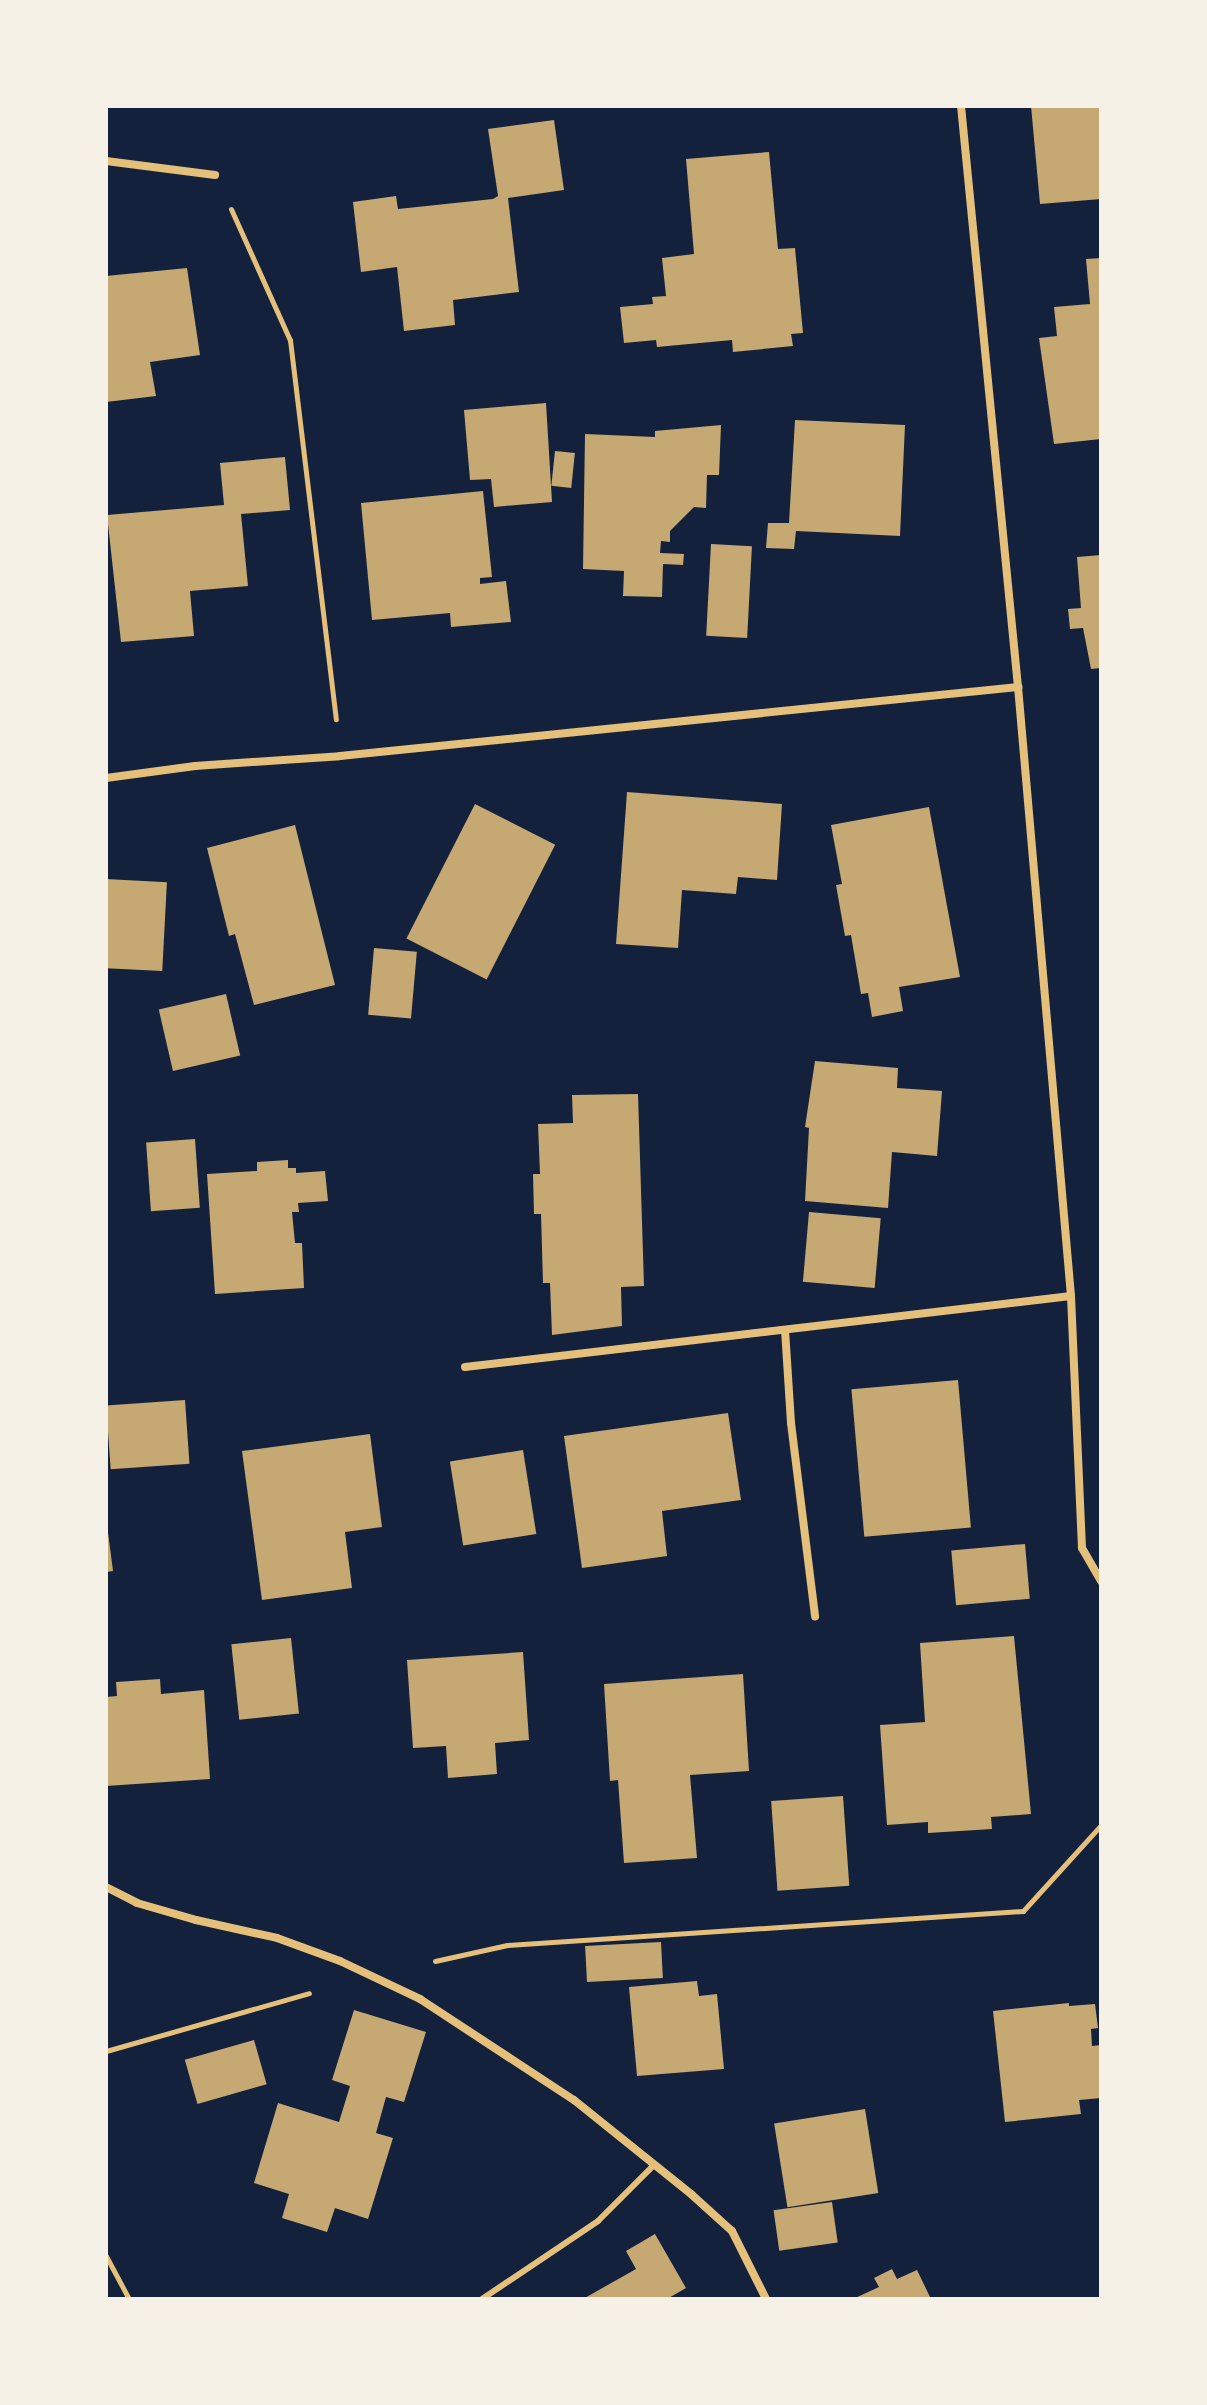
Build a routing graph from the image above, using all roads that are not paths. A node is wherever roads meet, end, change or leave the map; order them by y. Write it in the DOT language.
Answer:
graph roads {
  1 [pos="961,106"];
  2 [pos="106,161"];
  3 [pos="215,175"];
  4 [pos="1018,687"];
  5 [pos="106,778"];
  6 [pos="1071,1296"];
  7 [pos="785,1330"];
  8 [pos="465,1367"];
  9 [pos="1101,1581"];
  10 [pos="815,1617"];
  11 [pos="106,1887"];
  12 [pos="654,2165"];
  13 [pos="482,2299"];
  14 [pos="766,2299"];
  1 -- 4 [label="street"];
  2 -- 3 [label="street"];
  4 -- 5 [label="street"];
  4 -- 6 [label="street"];
  6 -- 7 [label="street"];
  6 -- 9 [label="street"];
  7 -- 8 [label="street"];
  7 -- 10 [label="street"];
  11 -- 12 [label="street"];
  12 -- 13 [label="lane"];
  12 -- 14 [label="street"];
}
